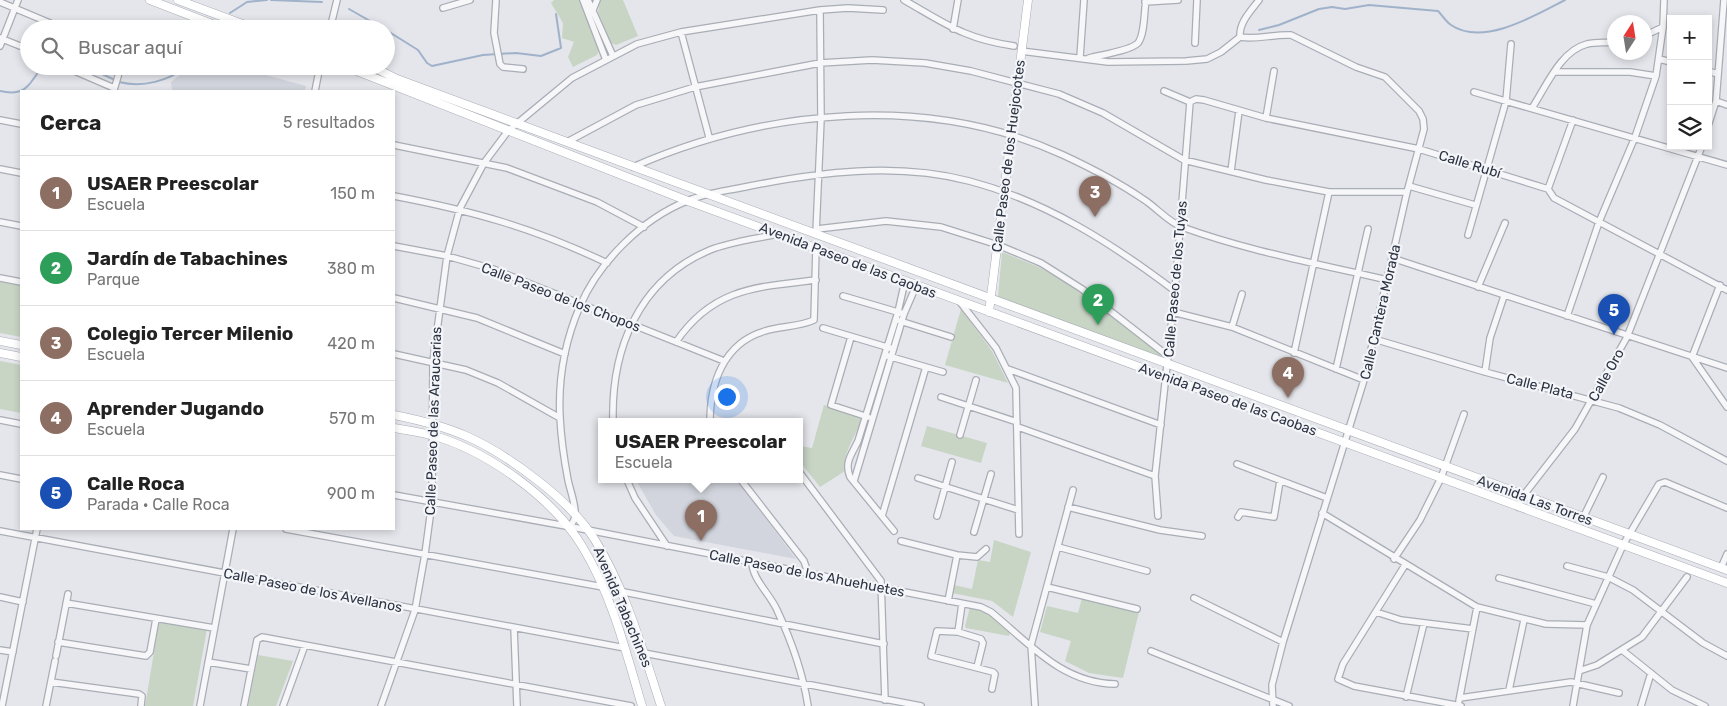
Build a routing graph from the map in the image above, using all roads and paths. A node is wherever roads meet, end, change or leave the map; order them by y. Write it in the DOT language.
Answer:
graph roads {
  1 [pos="18,0"];
  2 [pos="150,0"];
  3 [pos="178,0"];
  4 [pos="338,0"];
  5 [pos="470,0"];
  6 [pos="496,0"];
  7 [pos="583,0"];
  8 [pos="588,0"];
  9 [pos="597,0"];
  10 [pos="958,0"];
  11 [pos="1028,0"];
  12 [pos="1084,0"];
  13 [pos="1178,0"];
  14 [pos="1197,0"];
  15 [pos="1259,0"];
  16 [pos="1664,0"];
  17 [pos="1724,0"];
  18 [pos="908,1"];
  19 [pos="1145,1"];
  20 [pos="0,2"];
  21 [pos="15,8"];
  22 [pos="443,8"];
  23 [pos="593,10"];
  24 [pos="820,10"];
  25 [pos="883,10"];
  26 [pos="224,18"];
  27 [pos="43,20"];
  28 [pos="196,20"];
  29 [pos="230,20"];
  30 [pos="332,20"];
  31 [pos="1725,21"];
  32 [pos="1663,27"];
  33 [pos="952,30"];
  34 [pos="681,32"];
  35 [pos="1652,32"];
  36 [pos="1240,36"];
  37 [pos="1,39"];
  38 [pos="1607,43"];
  39 [pos="1194,44"];
  40 [pos="1511,44"];
  41 [pos="0,46"];
  42 [pos="20,46"];
  43 [pos="1014,46"];
  44 [pos="1021,51"];
  45 [pos="613,56"];
  46 [pos="1083,58"];
  47 [pos="1659,59"];
  48 [pos="606,60"];
  49 [pos="1667,61"];
  50 [pos="820,63"];
  51 [pos="523,69"];
  52 [pos="1274,71"];
  53 [pos="1555,72"];
  54 [pos="1712,72"];
  55 [pos="1718,74"];
  56 [pos="84,75"];
  57 [pos="118,75"];
  58 [pos="318,75"];
  59 [pos="368,75"];
  60 [pos="389,75"];
  61 [pos="1656,76"];
  62 [pos="1018,82"];
  63 [pos="695,87"];
  64 [pos="114,88"];
  65 [pos="315,90"];
  66 [pos="1164,91"];
  67 [pos="1474,92"];
  68 [pos="1506,101"];
  69 [pos="1716,101"];
  70 [pos="1190,102"];
  71 [pos="1727,105"];
  72 [pos="1532,108"];
  73 [pos="1240,111"];
  74 [pos="1712,114"];
  75 [pos="1266,118"];
  76 [pos="820,119"];
  77 [pos="0,120"];
  78 [pos="1573,120"];
  79 [pos="516,123"];
  80 [pos="20,124"];
  81 [pos="508,131"];
  82 [pos="709,137"];
  83 [pos="1012,137"];
  84 [pos="1635,138"];
  85 [pos="567,142"];
  86 [pos="395,145"];
  87 [pos="1419,149"];
  88 [pos="1701,150"];
  89 [pos="1699,155"];
  90 [pos="1184,160"];
  91 [pos="484,163"];
  92 [pos="1727,165"];
  93 [pos="633,167"];
  94 [pos="1486,168"];
  95 [pos="0,169"];
  96 [pos="1231,171"];
  97 [pos="20,173"];
  98 [pos="819,175"];
  99 [pos="1408,189"];
  100 [pos="1548,189"];
  101 [pos="1004,192"];
  102 [pos="1329,192"];
  103 [pos="710,194"];
  104 [pos="395,196"];
  105 [pos="688,200"];
  106 [pos="1475,205"];
  107 [pos="460,208"];
  108 [pos="0,222"];
  109 [pos="1599,222"];
  110 [pos="1505,223"];
  111 [pos="20,226"];
  112 [pos="644,226"];
  113 [pos="1180,226"];
  114 [pos="1368,230"];
  115 [pos="816,232"];
  116 [pos="779,233"];
  117 [pos="1468,234"];
  118 [pos="998,245"];
  119 [pos="395,246"];
  120 [pos="816,248"];
  121 [pos="862,251"];
  122 [pos="1660,253"];
  123 [pos="447,256"];
  124 [pos="1392,258"];
  125 [pos="607,263"];
  126 [pos="1313,263"];
  127 [pos="858,264"];
  128 [pos="1359,274"];
  129 [pos="0,278"];
  130 [pos="816,280"];
  131 [pos="1387,280"];
  132 [pos="20,282"];
  133 [pos="904,284"];
  134 [pos="1720,286"];
  135 [pos="1478,287"];
  136 [pos="915,288"];
  137 [pos="1727,290"];
  138 [pos="1175,291"];
  139 [pos="1242,294"];
  140 [pos="843,296"];
  141 [pos="1504,296"];
  142 [pos="395,298"];
  143 [pos="991,298"];
  144 [pos="960,302"];
  145 [pos="581,304"];
  146 [pos="438,307"];
  147 [pos="989,312"];
  148 [pos="1173,312"];
  149 [pos="901,313"];
  150 [pos="1567,316"];
  151 [pos="899,321"];
  152 [pos="630,325"];
  153 [pos="1232,327"];
  154 [pos="823,328"];
  155 [pos="851,336"];
  156 [pos="952,337"];
  157 [pos="1627,337"];
  158 [pos="1374,339"];
  159 [pos="0,341"];
  160 [pos="676,342"];
  161 [pos="20,345"];
  162 [pos="890,348"];
  163 [pos="1294,352"];
  164 [pos="0,353"];
  165 [pos="395,354"];
  166 [pos="565,354"];
  167 [pos="888,356"];
  168 [pos="20,357"];
  169 [pos="1692,357"];
  170 [pos="1168,360"];
  171 [pos="433,361"];
  172 [pos="724,361"];
  173 [pos="926,367"];
  174 [pos="1008,368"];
  175 [pos="1727,368"];
  176 [pos="1336,369"];
  177 [pos="943,372"];
  178 [pos="1485,372"];
  179 [pos="1166,376"];
  180 [pos="976,380"];
  181 [pos="1364,380"];
  182 [pos="940,397"];
  183 [pos="1593,400"];
  184 [pos="969,406"];
  185 [pos="1727,406"];
  186 [pos="1464,414"];
  187 [pos="395,415"];
  188 [pos="866,416"];
  189 [pos="560,418"];
  190 [pos="613,418"];
  191 [pos="710,418"];
  192 [pos="873,418"];
  193 [pos="0,420"];
  194 [pos="432,423"];
  195 [pos="20,424"];
  196 [pos="1018,424"];
  197 [pos="1161,425"];
  198 [pos="395,428"];
  199 [pos="1350,431"];
  200 [pos="432,435"];
  201 [pos="960,435"];
  202 [pos="1346,443"];
  203 [pos="952,462"];
  204 [pos="1727,462"];
  205 [pos="1237,464"];
  206 [pos="1446,467"];
  207 [pos="991,474"];
  208 [pos="0,475"];
  209 [pos="1155,476"];
  210 [pos="803,477"];
  211 [pos="1603,477"];
  212 [pos="918,478"];
  213 [pos="1441,478"];
  214 [pos="20,479"];
  215 [pos="854,481"];
  216 [pos="1280,481"];
  217 [pos="628,483"];
  218 [pos="743,483"];
  219 [pos="945,487"];
  220 [pos="1073,490"];
  221 [pos="395,495"];
  222 [pos="1523,496"];
  223 [pos="1327,498"];
  224 [pos="984,499"];
  225 [pos="432,502"];
  226 [pos="1068,507"];
  227 [pos="1518,507"];
  228 [pos="1727,508"];
  229 [pos="1018,510"];
  230 [pos="1322,513"];
  231 [pos="575,514"];
  232 [pos="882,516"];
  233 [pos="937,516"];
  234 [pos="1158,516"];
  235 [pos="1238,517"];
  236 [pos="1583,518"];
  237 [pos="570,527"];
  238 [pos="0,530"];
  239 [pos="36,530"];
  240 [pos="233,530"];
  241 [pos="292,530"];
  242 [pos="588,530"];
  243 [pos="894,531"];
  244 [pos="974,532"];
  245 [pos="1019,534"];
  246 [pos="1629,534"];
  247 [pos="1202,536"];
  248 [pos="35,537"];
  249 [pos="901,541"];
  250 [pos="1623,545"];
  251 [pos="667,546"];
  252 [pos="1058,547"];
  253 [pos="986,549"];
  254 [pos="425,554"];
  255 [pos="1727,554"];
  256 [pos="957,555"];
  257 [pos="1394,559"];
  258 [pos="752,562"];
  259 [pos="1405,565"];
  260 [pos="1567,566"];
  261 [pos="1724,569"];
  262 [pos="1147,571"];
  263 [pos="808,572"];
  264 [pos="224,573"];
  265 [pos="1687,577"];
  266 [pos="1499,578"];
  267 [pos="1608,578"];
  268 [pos="1727,583"];
  269 [pos="1047,586"];
  270 [pos="603,588"];
  271 [pos="882,588"];
  272 [pos="620,591"];
  273 [pos="68,594"];
  274 [pos="0,597"];
  275 [pos="1194,598"];
  276 [pos="948,601"];
  277 [pos="23,602"];
  278 [pos="66,603"];
  279 [pos="962,604"];
  280 [pos="1596,604"];
  281 [pos="1477,607"];
  282 [pos="415,610"];
  283 [pos="1137,610"];
  284 [pos="1376,612"];
  285 [pos="1660,613"];
  286 [pos="629,615"];
  287 [pos="156,619"];
  288 [pos="616,619"];
  289 [pos="1524,620"];
  290 [pos="1424,623"];
  291 [pos="784,625"];
  292 [pos="1587,625"];
  293 [pos="214,628"];
  294 [pos="514,628"];
  295 [pos="1473,629"];
  296 [pos="958,632"];
  297 [pos="58,642"];
  298 [pos="1282,642"];
  299 [pos="884,644"];
  300 [pos="305,645"];
  301 [pos="1031,645"];
  302 [pos="625,648"];
  303 [pos="0,650"];
  304 [pos="1622,650"];
  305 [pos="1151,651"];
  306 [pos="13,652"];
  307 [pos="644,654"];
  308 [pos="1727,656"];
  309 [pos="397,661"];
  310 [pos="208,662"];
  311 [pos="977,667"];
  312 [pos="251,669"];
  313 [pos="1579,671"];
  314 [pos="1651,673"];
  315 [pos="51,682"];
  316 [pos="1576,683"];
  317 [pos="517,684"];
  318 [pos="805,684"];
  319 [pos="1115,684"];
  320 [pos="992,689"];
  321 [pos="1509,690"];
  322 [pos="1618,693"];
  323 [pos="1406,697"];
  324 [pos="1460,698"];
  325 [pos="886,700"];
  326 [pos="1272,703"];
  327 [pos="2,706"];
  328 [pos="46,706"];
  329 [pos="141,706"];
  330 [pos="200,706"];
  331 [pos="244,706"];
  332 [pos="283,706"];
  333 [pos="381,706"];
  334 [pos="517,706"];
  335 [pos="631,706"];
  336 [pos="642,706"];
  337 [pos="661,706"];
  338 [pos="808,706"];
  339 [pos="921,706"];
  340 [pos="1035,706"];
  341 [pos="1289,706"];
  342 [pos="1460,706"];
  343 [pos="1573,706"];
  344 [pos="1641,706"];
  345 [pos="1705,706"];
  1 -- 21 [label="street"];
  2 -- 28 [label="main road"];
  3 -- 26 [label="main road"];
  4 -- 30 [label="street"];
  5 -- 22 [label="street"];
  6 -- 51 [label="street"];
  7 -- 48 [label="street"];
  8 -- 23 [label="street"];
  9 -- 23 [label="street"];
  10 -- 33 [label="street"];
  11 -- 44 [label="main road, Calle Paseo de los Huejocotes"];
  12 -- 46 [label="street"];
  13 -- 19 [label="street"];
  14 -- 39 [label="street"];
  15 -- 36 [label="street"];
  16 -- 32 [label="street"];
  17 -- 31 [label="street"];
  18 -- 33 [label="street"];
  19 -- 46 [label="street"];
  20 -- 21 [label="street"];
  21 -- 27 [label="street"];
  21 -- 37 [label="street"];
  23 -- 45 [label="street"];
  24 -- 25 [label="street, Calle Paseo de las Araucarias"];
  24 -- 34 [label="street, Calle Paseo de las Araucarias"];
  24 -- 50 [label="street"];
  26 -- 29 [label="main road"];
  31 -- 55 [label="street"];
  32 -- 35 [label="street"];
  32 -- 47 [label="street"];
  33 -- 43 [label="street"];
  34 -- 45 [label="street, Calle Paseo de las Araucarias"];
  34 -- 63 [label="street"];
  36 -- 46 [label="street"];
  36 -- 87 [label="street, Calle Cantera Morada"];
  37 -- 41 [label="street"];
  37 -- 42 [label="street"];
  38 -- 53 [label="street"];
  40 -- 68 [label="street"];
  44 -- 46 [label="street"];
  44 -- 62 [label="main road, Calle Paseo de los Huejocotes"];
  45 -- 48 [label="street, Calle Paseo de las Araucarias"];
  47 -- 49 [label="street"];
  47 -- 61 [label="street"];
  48 -- 79 [label="street, Calle Paseo de las Araucarias"];
  50 -- 62 [label="street"];
  50 -- 63 [label="street"];
  50 -- 76 [label="street"];
  52 -- 75 [label="street"];
  53 -- 61 [label="street"];
  53 -- 72 [label="street"];
  54 -- 55 [label="street"];
  55 -- 69 [label="street"];
  56 -- 64 [label="street"];
  57 -- 64 [label="street"];
  58 -- 65 [label="street"];
  59 -- 81 [label="main road, Avenida Paseo de las Caobas"];
  60 -- 79 [label="main road, Avenida Paseo de las Caobas"];
  61 -- 84 [label="street"];
  62 -- 83 [label="main road, Calle Paseo de los Huejocotes"];
  62 -- 90 [label="street"];
  63 -- 82 [label="street"];
  63 -- 85 [label="street"];
  66 -- 70 [label="street"];
  67 -- 68 [label="street"];
  68 -- 72 [label="street"];
  68 -- 94 [label="street"];
  69 -- 71 [label="street"];
  69 -- 74 [label="street"];
  70 -- 73 [label="street, Calle Rubí"];
  70 -- 90 [label="street, Calle Paseo de los Tuyas"];
  72 -- 78 [label="street"];
  73 -- 75 [label="street, Calle Rubí"];
  73 -- 96 [label="street"];
  75 -- 87 [label="street, Calle Rubí"];
  76 -- 82 [label="street"];
  76 -- 83 [label="street"];
  76 -- 98 [label="street"];
  77 -- 80 [label="street"];
  78 -- 84 [label="street"];
  78 -- 100 [label="street"];
  79 -- 81 [label="street, Calle Paseo de las Araucarias"];
  79 -- 85 [label="main road, Avenida Paseo de las Caobas"];
  81 -- 91 [label="street, Calle Paseo de las Araucarias"];
  81 -- 105 [label="main road, Avenida Paseo de las Caobas"];
  82 -- 93 [label="street"];
  83 -- 101 [label="main road, Calle Paseo de los Huejocotes"];
  83 -- 113 [label="street"];
  84 -- 89 [label="street"];
  84 -- 109 [label="street"];
  85 -- 93 [label="main road, Avenida Paseo de las Caobas"];
  86 -- 91 [label="street"];
  87 -- 94 [label="street, Calle Rubí"];
  87 -- 99 [label="street, Calle Cantera Morada"];
  88 -- 89 [label="street, Calle Oro"];
  89 -- 92 [label="street"];
  89 -- 122 [label="street, Calle Oro"];
  90 -- 96 [label="street"];
  90 -- 113 [label="street, Calle Paseo de los Tuyas"];
  91 -- 107 [label="street, Calle Paseo de las Araucarias"];
  91 -- 112 [label="street"];
  93 -- 103 [label="main road, Avenida Paseo de las Caobas"];
  94 -- 100 [label="street, Calle Rubí"];
  94 -- 106 [label="street"];
  95 -- 97 [label="street"];
  96 -- 102 [label="street"];
  98 -- 101 [label="street"];
  98 -- 103 [label="street"];
  98 -- 115 [label="street"];
  99 -- 102 [label="street"];
  99 -- 106 [label="street"];
  99 -- 124 [label="street, Calle Cantera Morada"];
  100 -- 109 [label="street, Calle Rubí"];
  101 -- 118 [label="main road, Calle Paseo de los Huejocotes"];
  101 -- 138 [label="street"];
  102 -- 126 [label="street"];
  103 -- 105 [label="street"];
  103 -- 115 [label="main road, Avenida Paseo de las Caobas"];
  104 -- 107 [label="street"];
  105 -- 112 [label="street"];
  105 -- 116 [label="main road, Avenida Paseo de las Caobas"];
  106 -- 117 [label="street"];
  107 -- 123 [label="street, Calle Paseo de las Araucarias"];
  107 -- 125 [label="street"];
  108 -- 111 [label="street"];
  109 -- 122 [label="street, Calle Rubí"];
  109 -- 150 [label="street"];
  110 -- 135 [label="street"];
  112 -- 125 [label="street"];
  113 -- 126 [label="street"];
  113 -- 138 [label="street, Calle Paseo de los Tuyas"];
  114 -- 128 [label="street"];
  115 -- 118 [label="street"];
  115 -- 121 [label="main road, Avenida Paseo de las Caobas"];
  116 -- 120 [label="main road, Avenida Paseo de las Caobas"];
  116 -- 152 [label="street"];
  118 -- 143 [label="main road, Calle Paseo de los Huejocotes"];
  118 -- 170 [label="street"];
  119 -- 123 [label="street, Calle Paseo de los Chopos"];
  120 -- 127 [label="main road, Avenida Paseo de las Caobas"];
  120 -- 130 [label="street"];
  121 -- 127 [label="main road"];
  121 -- 143 [label="main road, Avenida Paseo de las Caobas"];
  122 -- 134 [label="street, Calle Rubí"];
  122 -- 157 [label="street, Calle Oro"];
  123 -- 145 [label="street, Calle Paseo de los Chopos"];
  123 -- 146 [label="street, Calle Paseo de las Araucarias"];
  124 -- 131 [label="street, Calle Cantera Morada"];
  124 -- 135 [label="street"];
  125 -- 145 [label="street"];
  126 -- 128 [label="street"];
  126 -- 163 [label="street"];
  127 -- 133 [label="main road, Avenida Paseo de las Caobas"];
  128 -- 131 [label="street"];
  128 -- 176 [label="street"];
  129 -- 132 [label="street"];
  130 -- 160 [label="street"];
  130 -- 172 [label="street"];
  131 -- 158 [label="street, Calle Cantera Morada"];
  133 -- 136 [label="main road, Avenida Paseo de las Caobas"];
  133 -- 149 [label="street"];
  134 -- 137 [label="street, Calle Rubí"];
  134 -- 169 [label="street"];
  135 -- 141 [label="street"];
  136 -- 144 [label="main road, Avenida Paseo de las Caobas"];
  136 -- 149 [label="street"];
  138 -- 148 [label="street, Calle Paseo de los Tuyas"];
  139 -- 153 [label="street"];
  140 -- 149 [label="street"];
  141 -- 150 [label="street"];
  141 -- 178 [label="street"];
  142 -- 146 [label="street"];
  143 -- 147 [label="main road, Calle Paseo de los Huejocotes"];
  143 -- 170 [label="main road, Avenida Paseo de las Caobas"];
  144 -- 147 [label="main road, Avenida Paseo de las Caobas"];
  144 -- 174 [label="street"];
  145 -- 152 [label="street, Calle Paseo de los Chopos"];
  145 -- 166 [label="street"];
  146 -- 166 [label="street"];
  146 -- 171 [label="street, Calle Paseo de las Araucarias"];
  147 -- 179 [label="main road, Avenida Paseo de las Caobas"];
  148 -- 153 [label="street"];
  148 -- 170 [label="street, Calle Paseo de los Tuyas"];
  149 -- 151 [label="street"];
  150 -- 157 [label="street"];
  151 -- 156 [label="street"];
  151 -- 162 [label="street"];
  152 -- 160 [label="street, Calle Paseo de los Chopos"];
  152 -- 190 [label="street"];
  153 -- 163 [label="street"];
  154 -- 155 [label="street"];
  155 -- 162 [label="street"];
  155 -- 188 [label="street"];
  157 -- 169 [label="street"];
  157 -- 183 [label="street, Calle Oro"];
  158 -- 178 [label="street, Calle Plata"];
  158 -- 181 [label="street, Calle Cantera Morada"];
  159 -- 161 [label="main road"];
  160 -- 172 [label="street, Calle Paseo de los Chopos"];
  162 -- 167 [label="street"];
  163 -- 176 [label="street"];
  164 -- 168 [label="main road"];
  165 -- 171 [label="street"];
  166 -- 189 [label="street"];
  167 -- 173 [label="street"];
  167 -- 188 [label="street"];
  167 -- 192 [label="street"];
  169 -- 175 [label="street"];
  169 -- 185 [label="street"];
  170 -- 179 [label="street, Calle Paseo de los Tuyas"];
  170 -- 199 [label="main road, Avenida Paseo de las Caobas"];
  171 -- 189 [label="street"];
  171 -- 194 [label="street, Calle Paseo de las Araucarias"];
  172 -- 191 [label="street"];
  173 -- 177 [label="street"];
  173 -- 232 [label="street"];
  174 -- 196 [label="street"];
  174 -- 197 [label="street"];
  176 -- 181 [label="street"];
  178 -- 183 [label="street, Calle Plata"];
  179 -- 197 [label="street, Calle Paseo de los Tuyas"];
  179 -- 202 [label="main road, Avenida Paseo de las Caobas"];
  180 -- 184 [label="street"];
  181 -- 199 [label="street, Calle Cantera Morada"];
  182 -- 184 [label="street"];
  183 -- 204 [label="street, Calle Plata"];
  183 -- 222 [label="street, Calle Oro"];
  184 -- 196 [label="street"];
  184 -- 201 [label="street"];
  186 -- 206 [label="street"];
  187 -- 194 [label="main road, Avenida Tabachines"];
  188 -- 192 [label="street"];
  188 -- 215 [label="street"];
  189 -- 231 [label="street"];
  192 -- 215 [label="street"];
  193 -- 195 [label="street"];
  194 -- 200 [label="street, Calle Paseo de las Araucarias"];
  194 -- 231 [label="main road, Avenida Tabachines"];
  196 -- 209 [label="street"];
  196 -- 229 [label="street"];
  197 -- 209 [label="street, Calle Paseo de los Tuyas"];
  198 -- 200 [label="main road, Avenida Tabachines"];
  199 -- 202 [label="street, Calle Cantera Morada"];
  199 -- 206 [label="main road, Avenida Las Torres"];
  200 -- 225 [label="street, Calle Paseo de las Araucarias"];
  200 -- 237 [label="main road, Avenida Tabachines"];
  202 -- 213 [label="main road, Avenida Las Torres"];
  202 -- 223 [label="street, Calle Cantera Morada"];
  203 -- 219 [label="street"];
  205 -- 216 [label="street"];
  206 -- 213 [label="street"];
  206 -- 222 [label="main road, Avenida Las Torres"];
  207 -- 224 [label="street"];
  208 -- 214 [label="street"];
  209 -- 234 [label="street, Calle Paseo de los Tuyas"];
  210 -- 271 [label="street"];
  211 -- 236 [label="street"];
  212 -- 219 [label="street"];
  213 -- 227 [label="main road, Avenida Las Torres"];
  213 -- 257 [label="street"];
  215 -- 232 [label="street"];
  216 -- 223 [label="street"];
  216 -- 235 [label="street"];
  217 -- 251 [label="street"];
  218 -- 263 [label="street"];
  219 -- 224 [label="street"];
  219 -- 233 [label="street"];
  220 -- 226 [label="street"];
  221 -- 225 [label="street, Calle Paseo de los Ahuehuetes"];
  222 -- 227 [label="street, Calle Oro"];
  222 -- 236 [label="main road, Avenida Las Torres"];
  223 -- 230 [label="street, Calle Cantera Morada"];
  224 -- 229 [label="street"];
  224 -- 244 [label="street"];
  225 -- 237 [label="street, Calle Paseo de los Ahuehuetes"];
  225 -- 254 [label="street, Calle Paseo de las Araucarias"];
  226 -- 247 [label="street"];
  226 -- 252 [label="street"];
  227 -- 250 [label="main road, Avenida Las Torres"];
  228 -- 246 [label="street"];
  229 -- 245 [label="street"];
  230 -- 257 [label="street"];
  230 -- 298 [label="street, Calle Cantera Morada"];
  231 -- 237 [label="street"];
  231 -- 242 [label="main road, Avenida Tabachines"];
  232 -- 243 [label="street"];
  236 -- 246 [label="main road, Avenida Las Torres"];
  237 -- 242 [label="street, Calle Paseo de los Ahuehuetes"];
  237 -- 270 [label="main road, Avenida Tabachines"];
  238 -- 248 [label="street, Calle Paseo de los Avellanos"];
  239 -- 248 [label="street"];
  240 -- 264 [label="street"];
  241 -- 254 [label="street"];
  242 -- 251 [label="street, Calle Paseo de los Ahuehuetes"];
  242 -- 272 [label="main road, Avenida Tabachines"];
  246 -- 250 [label="street"];
  246 -- 261 [label="main road, Avenida Las Torres"];
  248 -- 264 [label="street, Calle Paseo de los Avellanos"];
  248 -- 277 [label="street"];
  249 -- 256 [label="street"];
  250 -- 267 [label="street"];
  250 -- 268 [label="main road, Avenida Las Torres"];
  251 -- 258 [label="street, Calle Paseo de los Ahuehuetes"];
  252 -- 262 [label="street"];
  252 -- 269 [label="street"];
  253 -- 256 [label="street"];
  254 -- 270 [label="street"];
  254 -- 282 [label="street, Calle Paseo de las Araucarias"];
  255 -- 261 [label="street"];
  256 -- 276 [label="street"];
  257 -- 259 [label="street"];
  258 -- 263 [label="street, Calle Paseo de los Ahuehuetes"];
  258 -- 291 [label="street"];
  259 -- 281 [label="street"];
  259 -- 284 [label="street"];
  260 -- 267 [label="street"];
  263 -- 271 [label="street, Calle Paseo de los Ahuehuetes"];
  264 -- 282 [label="street, Calle Paseo de los Avellanos"];
  264 -- 293 [label="street"];
  265 -- 285 [label="street"];
  266 -- 280 [label="street"];
  267 -- 280 [label="street"];
  267 -- 285 [label="street"];
  269 -- 283 [label="street"];
  269 -- 301 [label="street"];
  270 -- 288 [label="main road, Avenida Tabachines"];
  271 -- 276 [label="street, Calle Paseo de los Ahuehuetes"];
  271 -- 299 [label="street"];
  272 -- 286 [label="main road, Avenida Tabachines"];
  272 -- 291 [label="street"];
  273 -- 278 [label="street"];
  274 -- 277 [label="street"];
  275 -- 298 [label="street"];
  276 -- 279 [label="street, Calle Paseo de los Ahuehuetes"];
  277 -- 306 [label="street"];
  278 -- 287 [label="street"];
  278 -- 297 [label="street"];
  279 -- 296 [label="street"];
  279 -- 301 [label="street, Calle Paseo de los Ahuehuetes"];
  280 -- 292 [label="street"];
  281 -- 289 [label="street"];
  281 -- 295 [label="street"];
  282 -- 294 [label="street, Calle Paseo de los Avellanos"];
  282 -- 309 [label="street, Calle Paseo de las Araucarias"];
  284 -- 290 [label="street"];
  284 -- 323 [label="street"];
  285 -- 304 [label="street"];
  285 -- 308 [label="street"];
  286 -- 288 [label="main road"];
  286 -- 307 [label="main road, Avenida Tabachines"];
  287 -- 293 [label="street"];
  287 -- 297 [label="street"];
  288 -- 302 [label="main road, Avenida Tabachines"];
  289 -- 292 [label="street"];
  289 -- 321 [label="street"];
  290 -- 295 [label="street"];
  290 -- 323 [label="street"];
  291 -- 299 [label="street"];
  291 -- 318 [label="street"];
  292 -- 313 [label="street"];
  293 -- 310 [label="street"];
  294 -- 302 [label="street, Calle Paseo de los Avellanos"];
  294 -- 317 [label="street"];
  295 -- 324 [label="street"];
  296 -- 311 [label="street"];
  296 -- 311 [label="street"];
  297 -- 315 [label="street"];
  298 -- 326 [label="street, Calle Cantera Morada"];
  299 -- 325 [label="street"];
  300 -- 309 [label="street"];
  300 -- 312 [label="street"];
  300 -- 332 [label="street"];
  301 -- 319 [label="street, Calle Paseo de los Ahuehuetes"];
  301 -- 340 [label="street"];
  302 -- 336 [label="main road, Avenida Tabachines"];
  303 -- 306 [label="street"];
  304 -- 313 [label="street"];
  304 -- 314 [label="street"];
  305 -- 326 [label="street"];
  306 -- 327 [label="street"];
  307 -- 318 [label="street"];
  307 -- 337 [label="main road, Avenida Tabachines"];
  309 -- 317 [label="street"];
  309 -- 333 [label="street, Calle Paseo de las Araucarias"];
  310 -- 312 [label="street"];
  310 -- 330 [label="street"];
  311 -- 320 [label="street"];
  312 -- 331 [label="street"];
  313 -- 316 [label="street"];
  314 -- 344 [label="street"];
  314 -- 345 [label="street"];
  315 -- 328 [label="street"];
  315 -- 329 [label="street"];
  316 -- 321 [label="street"];
  316 -- 322 [label="street"];
  316 -- 343 [label="street"];
  317 -- 334 [label="street"];
  317 -- 335 [label="street"];
  318 -- 325 [label="street"];
  318 -- 338 [label="street"];
  321 -- 324 [label="street"];
  323 -- 342 [label="street"];
  324 -- 342 [label="street"];
  325 -- 339 [label="street"];
  326 -- 341 [label="street"];
}
